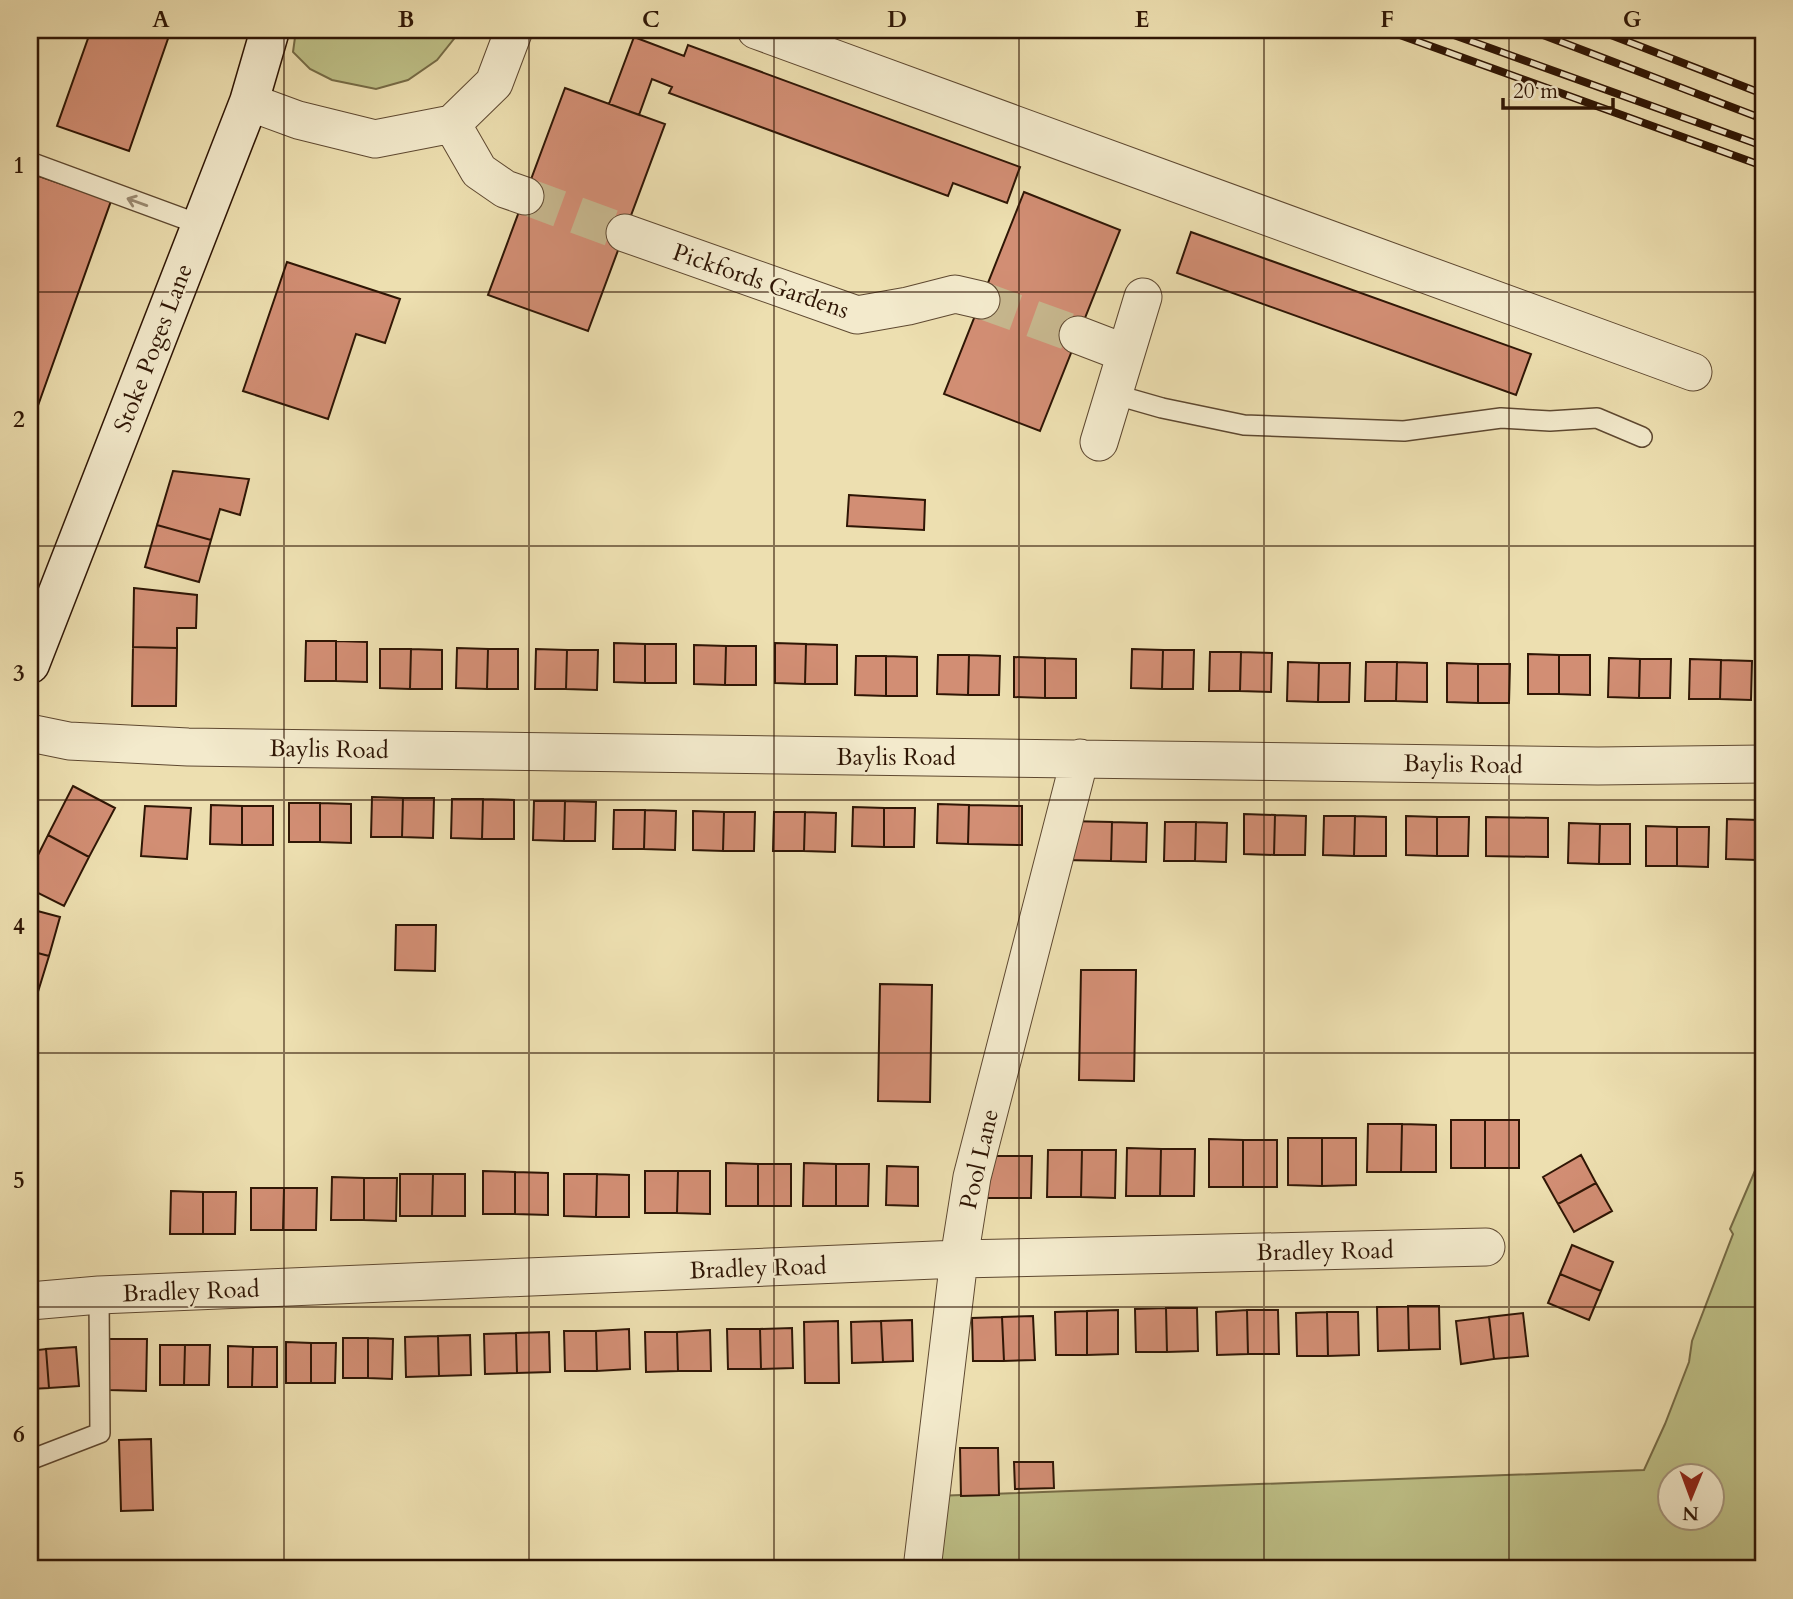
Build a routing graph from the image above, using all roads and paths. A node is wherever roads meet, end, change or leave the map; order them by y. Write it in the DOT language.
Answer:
graph roads {
  1 [pos="270,30"];
  2 [pos="514,30"];
  3 [pos="756,30"];
  4 [pos="249,102"];
  5 [pos="452,124"];
  6 [pos="30,162"];
  7 [pos="525,196"];
  8 [pos="201,225"];
  9 [pos="625,233"];
  10 [pos="1143,297"];
  11 [pos="981,300"];
  12 [pos="1078,335"];
  13 [pos="1125,353"];
  14 [pos="1693,372"];
  15 [pos="1112,394"];
  16 [pos="1642,437"];
  17 [pos="1099,442"];
  18 [pos="40,605"];
  19 [pos="30,664"];
  20 [pos="30,733"];
  21 [pos="1080,758"];
  22 [pos="1763,764"];
  23 [pos="1486,1247"];
  24 [pos="959,1259"];
  25 [pos="99,1295"];
  26 [pos="30,1301"];
  27 [pos="35,1458"];
  28 [pos="922,1569"];
  1 -- 4 [label="street, Stoke Poges Lane"];
  2 -- 5 [label="street"];
  3 -- 14 [label="street"];
  4 -- 5 [label="street"];
  4 -- 8 [label="street, Stoke Poges Lane"];
  5 -- 7 [label="street"];
  8 -- 6 [label="lane, one-way"];
  8 -- 18 [label="street, Stoke Poges Lane"];
  9 -- 11 [label="street, Pickfords Gardens"];
  10 -- 13 [label="street"];
  12 -- 13 [label="street"];
  13 -- 15 [label="street"];
  15 -- 16 [label="lane"];
  15 -- 17 [label="street"];
  18 -- 19 [label="street, Stoke Poges Lane"];
  20 -- 21 [label="street, Baylis Road"];
  21 -- 22 [label="street, Baylis Road"];
  21 -- 24 [label="street, Pool Lane"];
  23 -- 24 [label="street, Bradley Road"];
  24 -- 25 [label="street, Bradley Road"];
  24 -- 28 [label="street, Pool Lane"];
  25 -- 26 [label="street, Bradley Road"];
  25 -- 27 [label="lane"];
}
